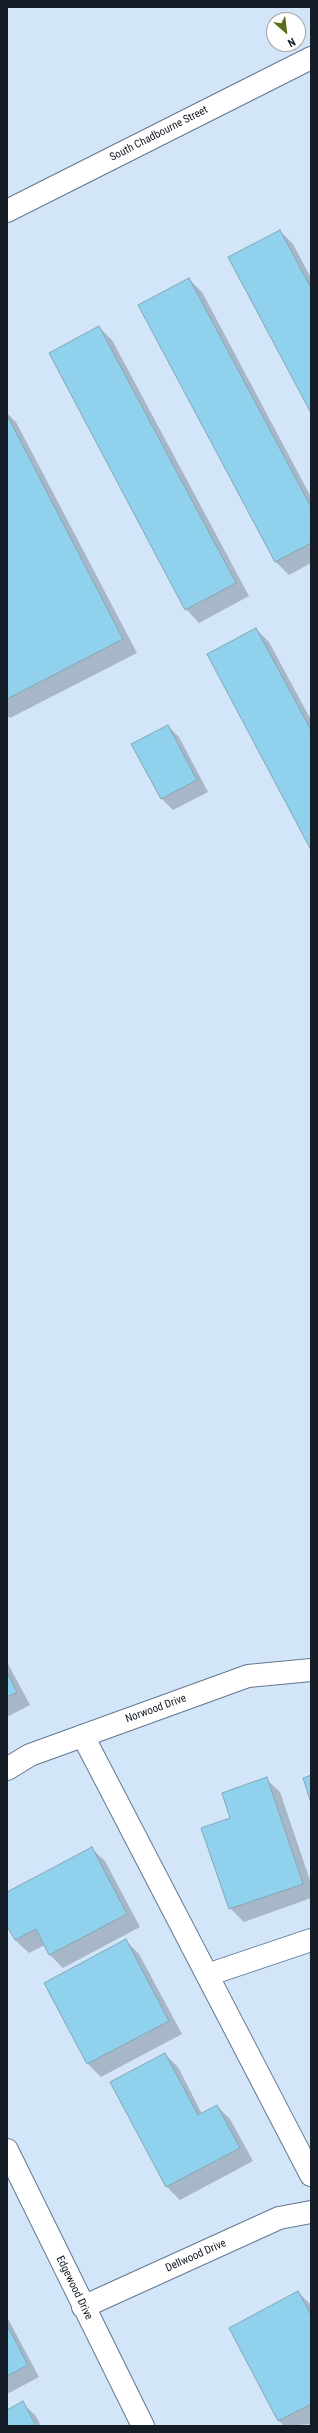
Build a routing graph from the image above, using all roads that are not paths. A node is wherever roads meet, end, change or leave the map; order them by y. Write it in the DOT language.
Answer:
graph roads {
  1 [pos="311,58"];
  2 [pos="7,211"];
  3 [pos="311,1670"];
  4 [pos="83,1736"];
  5 [pos="7,1768"];
  6 [pos="311,1940"];
  7 [pos="207,1975"];
  8 [pos="7,2150"];
  9 [pos="311,2175"];
  10 [pos="311,2212"];
  11 [pos="83,2307"];
  12 [pos="143,2426"];
  1 -- 2 [label="street, South Chadbourne Street"];
  3 -- 4 [label="street, Norwood Drive"];
  4 -- 5 [label="street, Norwood Drive"];
  4 -- 7 [label="street"];
  6 -- 7 [label="street"];
  7 -- 9 [label="street"];
  8 -- 11 [label="street, Edgewood Drive"];
  10 -- 11 [label="street, Dellwood Drive"];
  11 -- 12 [label="street, Edgewood Drive"];
}
